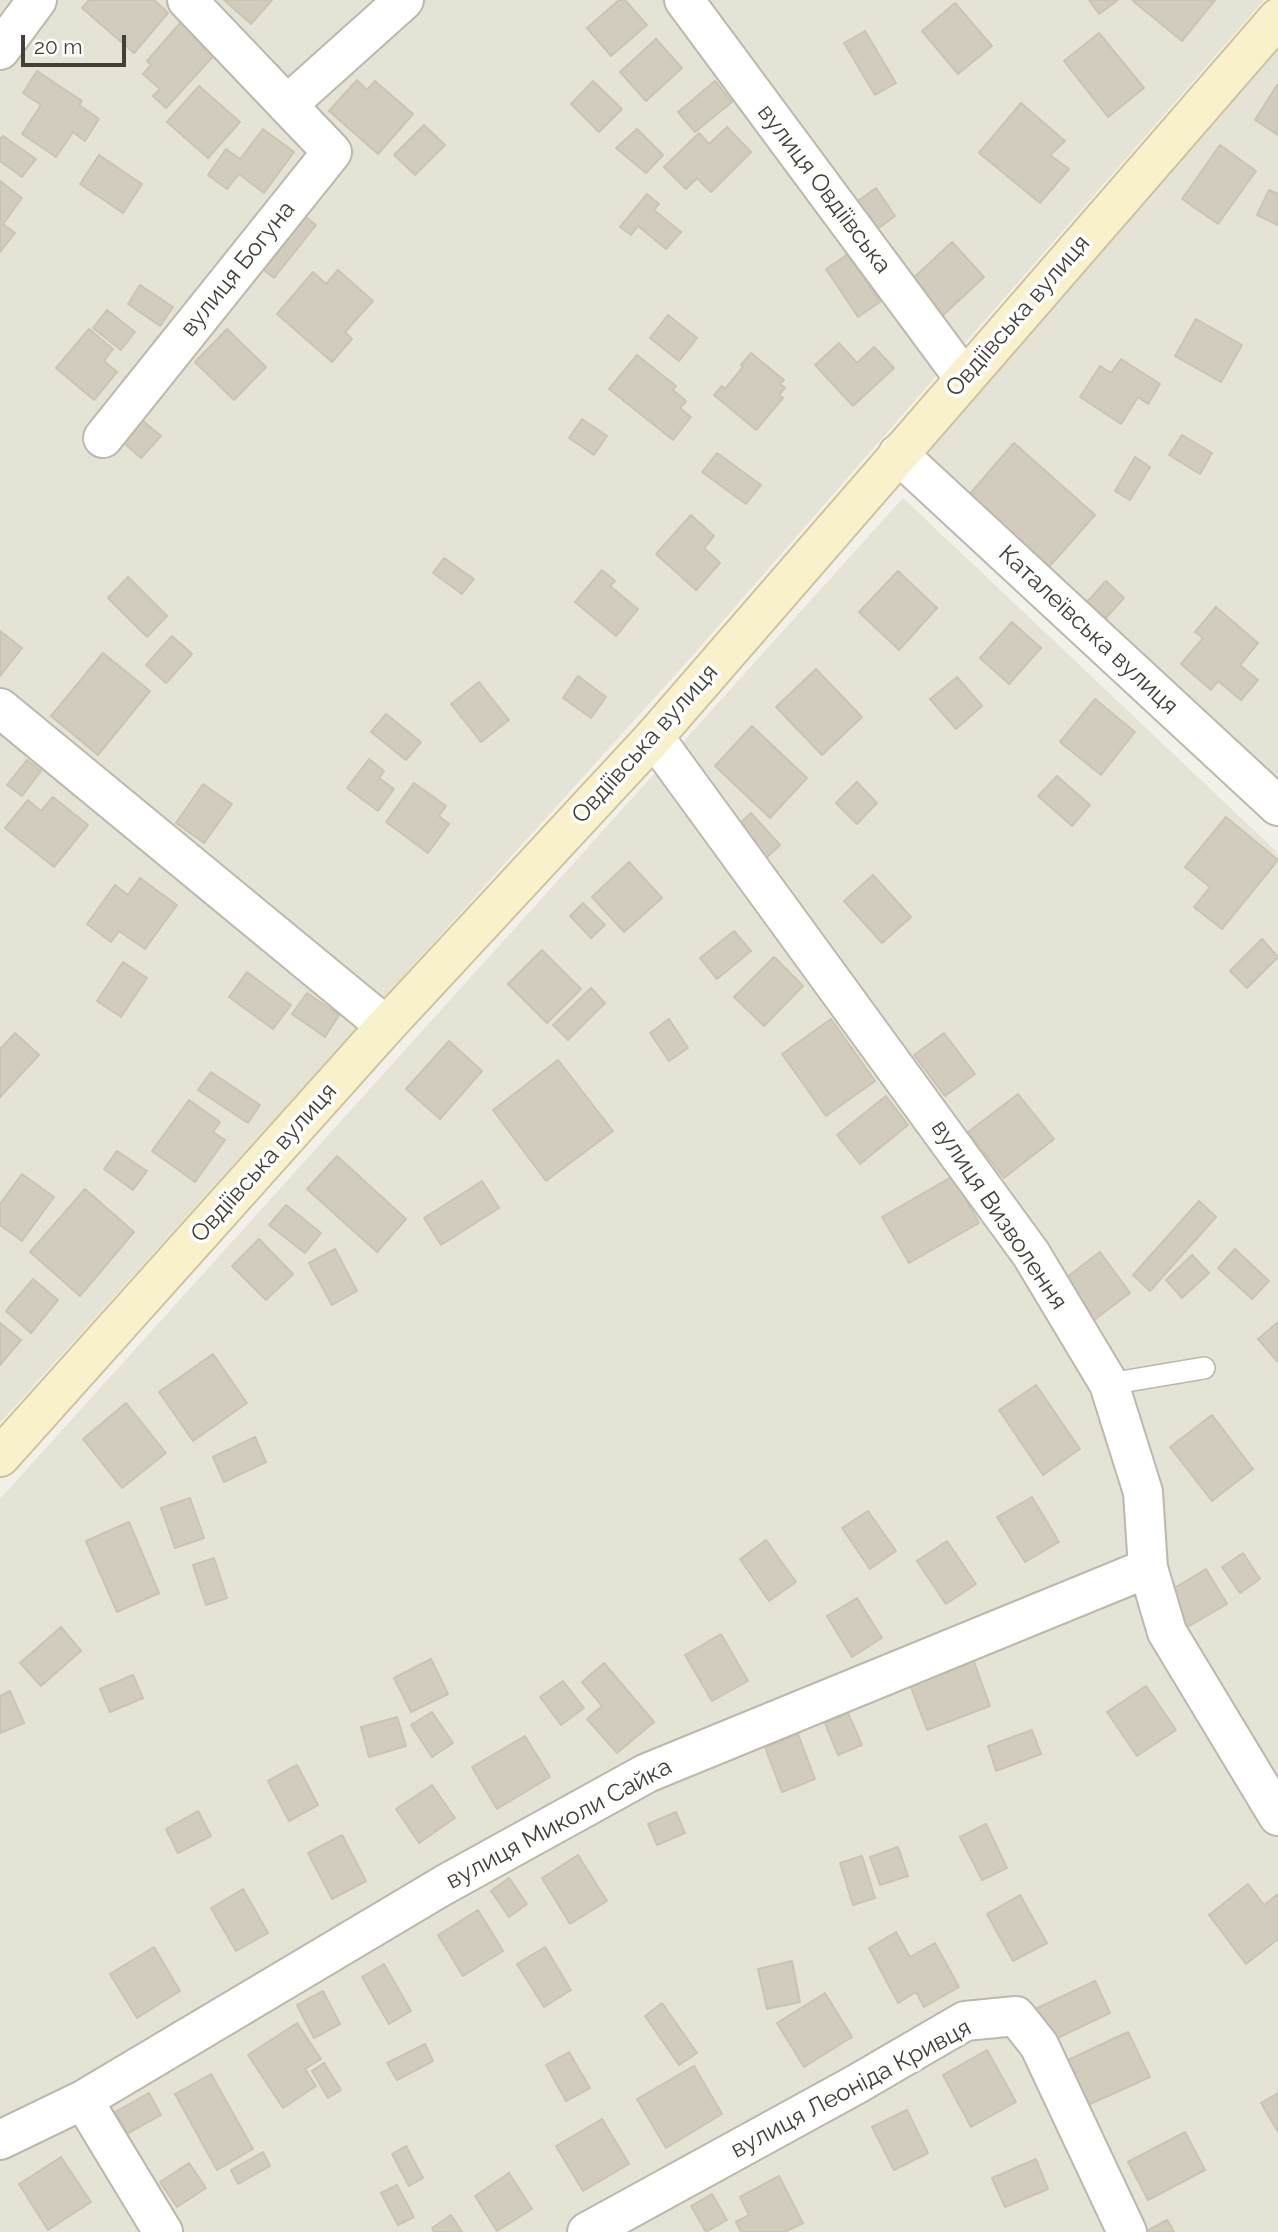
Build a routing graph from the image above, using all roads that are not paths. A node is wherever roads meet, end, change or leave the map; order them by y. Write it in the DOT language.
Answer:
graph roads {
  1 [pos="37,0"];
  2 [pos="187,0"];
  3 [pos="404,0"];
  4 [pos="684,0"];
  5 [pos="1278,18"];
  6 [pos="0,50"];
  7 [pos="286,105"];
  8 [pos="964,379"];
  9 [pos="103,438"];
  10 [pos="898,454"];
  11 [pos="0,708"];
  12 [pos="654,737"];
  13 [pos="1278,806"];
  14 [pos="386,1026"];
  15 [pos="1204,1368"];
  16 [pos="1108,1384"];
  17 [pos="0,1457"];
  18 [pos="1148,1568"];
  19 [pos="1278,1816"];
  20 [pos="83,2100"];
  21 [pos="0,2140"];
  22 [pos="163,2232"];
  23 [pos="587,2232"];
  24 [pos="1126,2232"];
  1 -- 6 [label="street"];
  2 -- 7 [label="street, вулиця Богуна"];
  3 -- 7 [label="street"];
  4 -- 8 [label="street, вулиця Овдіївська"];
  5 -- 8 [label="main road, Овдіївська вулиця"];
  7 -- 9 [label="street, вулиця Богуна"];
  8 -- 10 [label="main road, Овдіївська вулиця"];
  10 -- 12 [label="main road, Овдіївська вулиця"];
  10 -- 13 [label="street, Каталеївська вулиця"];
  11 -- 14 [label="street"];
  12 -- 14 [label="main road, Овдіївська вулиця"];
  12 -- 16 [label="street, вулиця Визволення"];
  14 -- 17 [label="main road, Овдіївська вулиця"];
  15 -- 16 [label="lane"];
  16 -- 18 [label="street, вулиця Визволення"];
  18 -- 19 [label="street, вулиця Визволення"];
  18 -- 20 [label="street, вулиця Миколи Сайка"];
  20 -- 21 [label="street, вулиця Миколи Сайка"];
  20 -- 22 [label="street"];
  23 -- 24 [label="street, вулиця Леоніда Кривця"];
}
